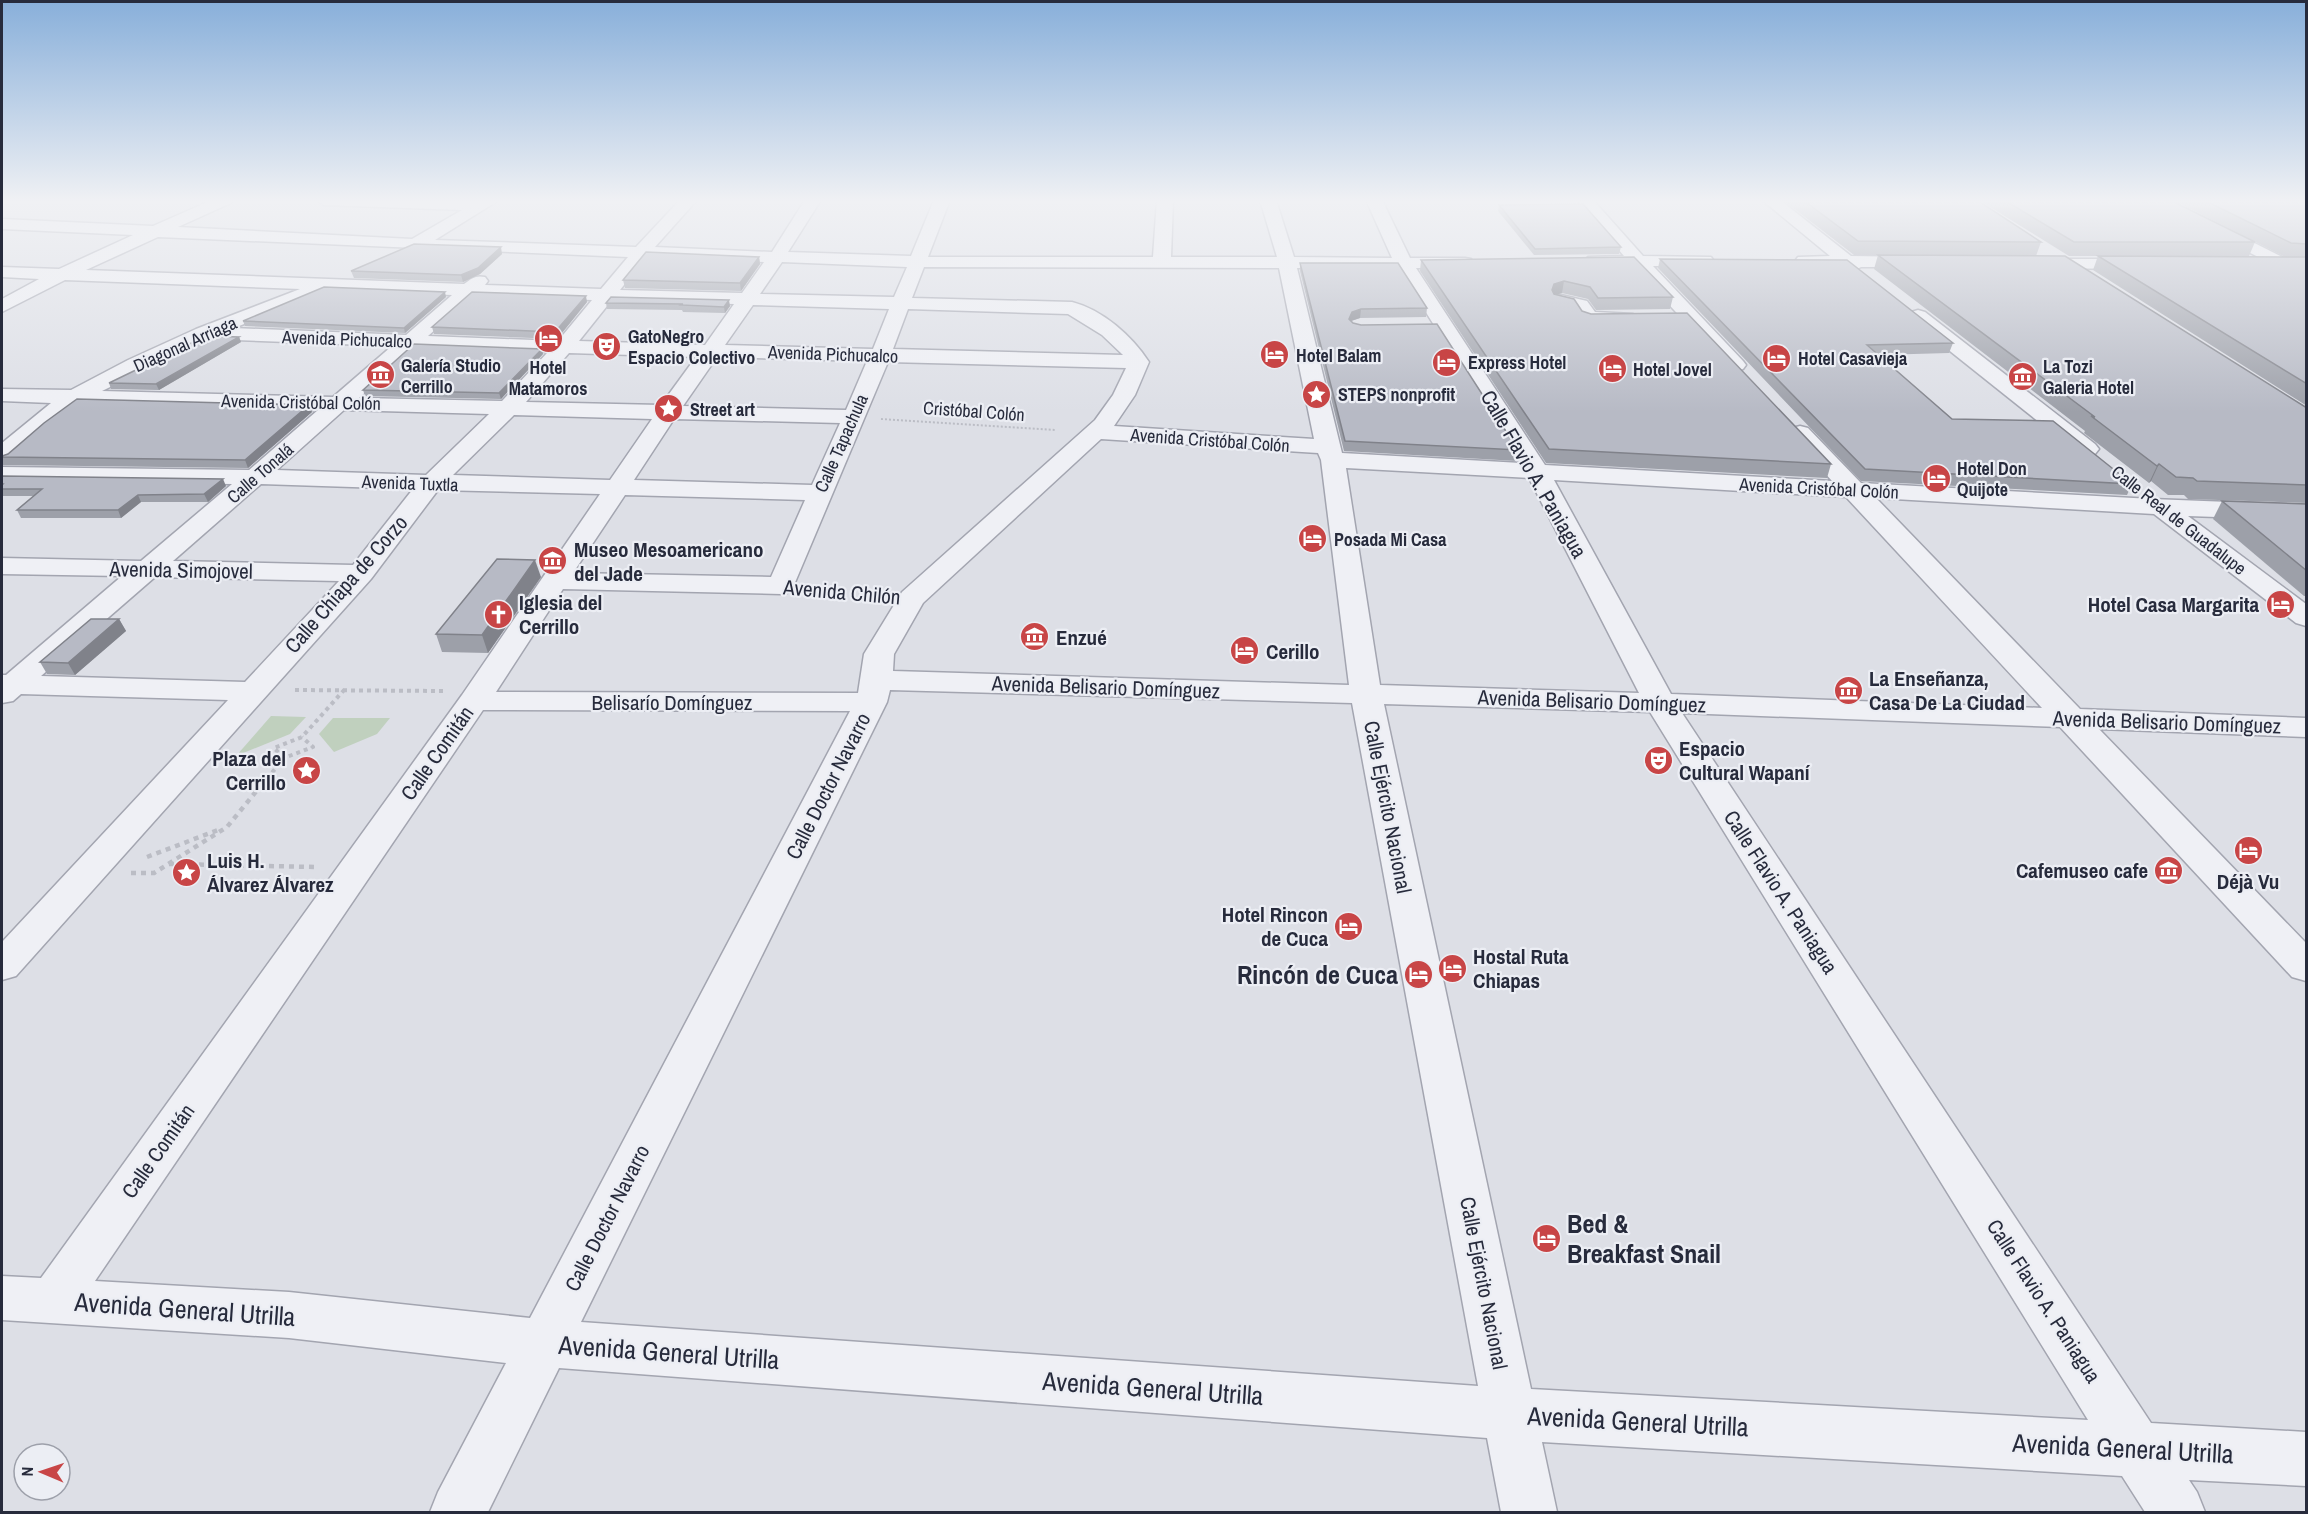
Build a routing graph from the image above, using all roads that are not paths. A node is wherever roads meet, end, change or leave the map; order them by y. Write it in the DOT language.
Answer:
graph roads {
  1 [pos="69,271"];
  2 [pos="357,271"];
  3 [pos="489,271"];
  4 [pos="625,271"];
  5 [pos="767,271"];
  6 [pos="914,271"];
  7 [pos="1289,271"];
  8 [pos="1407,271"];
  9 [pos="1645,271"];
  10 [pos="1860,271"];
  11 [pos="2079,271"];
  12 [pos="2,272"];
  13 [pos="60,275"];
  14 [pos="1876,283"];
  15 [pos="2098,283"];
  16 [pos="330,284"];
  17 [pos="469,290"];
  18 [pos="605,295"];
  19 [pos="749,298"];
  20 [pos="1561,301"];
  21 [pos="901,303"];
  22 [pos="1903,305"];
  23 [pos="2,306"];
  24 [pos="1647,318"];
  25 [pos="203,333"];
  26 [pos="411,341"];
  27 [pos="564,347"];
  28 [pos="713,351"];
  29 [pos="880,356"];
  30 [pos="1139,362"];
  31 [pos="1755,386"];
  32 [pos="2,395"];
  33 [pos="75,397"];
  34 [pos="341,402"];
  35 [pos="508,408"];
  36 [pos="1780,412"];
  37 [pos="667,413"];
  38 [pos="852,417"];
  39 [pos="1093,432"];
  40 [pos="1330,454"];
  41 [pos="2,455"];
  42 [pos="2106,464"];
  43 [pos="1538,472"];
  44 [pos="2,474"];
  45 [pos="255,477"];
  46 [pos="430,484"];
  47 [pos="2134,485"];
  48 [pos="617,487"];
  49 [pos="1853,490"];
  50 [pos="819,493"];
  51 [pos="2161,507"];
  52 [pos="2307,512"];
  53 [pos="2,566"];
  54 [pos="148,569"];
  55 [pos="361,573"];
  56 [pos="557,581"];
  57 [pos="781,586"];
  58 [pos="2307,617"];
  59 [pos="5,687"];
  60 [pos="252,691"];
  61 [pos="874,691"];
  62 [pos="1366,694"];
  63 [pos="478,696"];
  64 [pos="1660,703"];
  65 [pos="2069,719"];
  66 [pos="2307,727"];
  67 [pos="2,966"];
  68 [pos="2307,967"];
  69 [pos="2,1298"];
  70 [pos="53,1301"];
  71 [pos="543,1343"];
  72 [pos="1510,1414"];
  73 [pos="2138,1448"];
  74 [pos="2307,1459"];
  75 [pos="458,1512"];
  76 [pos="1529,1512"];
  77 [pos="2177,1512"];
  1 -- 13 [label="street"];
  2 -- 16 [label="street, Diagonal Arriaga"];
  3 -- 17 [label="street, Calle Tonalá"];
  4 -- 18 [label="street, Calle Chiapa de Corzo"];
  5 -- 19 [label="street, Calle Comitán"];
  6 -- 21 [label="street, Calle Tapachula"];
  7 -- 40 [label="street, Calle Ejército Nacional"];
  8 -- 43 [label="street, Calle Flavio A. Paniagua"];
  9 -- 31 [label="street"];
  10 -- 14 [label="street"];
  11 -- 15 [label="street"];
  12 -- 13 [label="street"];
  13 -- 16 [label="street"];
  13 -- 23 [label="street"];
  16 -- 17 [label="street"];
  16 -- 25 [label="street, Diagonal Arriaga"];
  17 -- 18 [label="street"];
  17 -- 26 [label="street, Calle Tonalá"];
  18 -- 19 [label="street"];
  18 -- 27 [label="street, Calle Chiapa de Corzo"];
  19 -- 21 [label="street"];
  19 -- 28 [label="street, Calle Comitán"];
  20 -- 24 [label="street"];
  21 -- 29 [label="street, Calle Tapachula"];
  21 -- 30 [label="street"];
  22 -- 42 [label="street, Calle Real de Guadalupe"];
  25 -- 26 [label="street, Avenida Pichucalco"];
  25 -- 33 [label="street, Diagonal Arriaga"];
  26 -- 27 [label="street, Avenida Pichucalco"];
  26 -- 34 [label="street, Calle Tonalá"];
  27 -- 28 [label="street, Avenida Pichucalco"];
  27 -- 35 [label="street, Calle Chiapa de Corzo"];
  28 -- 29 [label="street, Avenida Pichucalco"];
  28 -- 37 [label="street, Calle Comitán"];
  29 -- 30 [label="street, Avenida Pichucalco"];
  29 -- 38 [label="street, Calle Tapachula"];
  30 -- 39 [label="street, Calle Doctor Navarro"];
  32 -- 33 [label="street, Avenida Cristóbal Colón"];
  33 -- 34 [label="street, Avenida Cristóbal Colón"];
  33 -- 41 [label="street, Diagonal Arriaga"];
  34 -- 35 [label="street, Avenida Cristóbal Colón"];
  34 -- 45 [label="street, Calle Tonalá"];
  35 -- 37 [label="street, Avenida Cristóbal Colón"];
  35 -- 46 [label="street, Calle Chiapa de Corzo"];
  36 -- 49 [label="street"];
  37 -- 38 [label="street, Avenida Cristóbal Colón"];
  37 -- 48 [label="street, Calle Comitán"];
  38 -- 50 [label="street, Calle Tapachula"];
  39 -- 40 [label="street, Avenida Cristóbal Colón"];
  39 -- 61 [label="street, Calle Doctor Navarro"];
  40 -- 43 [label="street, Avenida Cristóbal Colón"];
  40 -- 62 [label="street, Calle Ejército Nacional"];
  43 -- 49 [label="street, Avenida Cristóbal Colón"];
  43 -- 64 [label="street, Calle Flavio A. Paniagua"];
  44 -- 45 [label="street, Avenida Tuxtla"];
  45 -- 46 [label="street, Avenida Tuxtla"];
  45 -- 54 [label="street, Calle Tonalá"];
  46 -- 48 [label="street, Avenida Tuxtla"];
  46 -- 55 [label="street, Calle Chiapa de Corzo"];
  47 -- 51 [label="street, Calle Real de Guadalupe"];
  48 -- 50 [label="street, Avenida Tuxtla"];
  48 -- 56 [label="street, Calle Comitán"];
  49 -- 51 [label="street, Avenida Cristóbal Colón"];
  49 -- 65 [label="street"];
  50 -- 57 [label="street, Calle Tapachula"];
  51 -- 52 [label="street, Avenida Cristóbal Colón"];
  51 -- 58 [label="street, Calle Real de Guadalupe"];
  53 -- 54 [label="street, Avenida Simojovel"];
  54 -- 55 [label="street, Avenida Simojovel"];
  54 -- 59 [label="street, Calle Tonalá"];
  55 -- 60 [label="street, Calle Chiapa de Corzo"];
  56 -- 57 [label="street, Avenida Chilón"];
  56 -- 63 [label="street, Calle Comitán"];
  59 -- 60 [label="street"];
  60 -- 67 [label="street, Calle Chiapa de Corzo"];
  61 -- 62 [label="street, Avenida Belisario Domínguez"];
  61 -- 63 [label="street, Belisarío Domínguez"];
  61 -- 71 [label="street, Calle Doctor Navarro"];
  62 -- 64 [label="street, Avenida Belisario Domínguez"];
  62 -- 72 [label="street, Calle Ejército Nacional"];
  63 -- 70 [label="street, Calle Comitán"];
  64 -- 65 [label="street, Avenida Belisario Domínguez"];
  64 -- 73 [label="street, Calle Flavio A. Paniagua"];
  65 -- 66 [label="street, Avenida Belisario Domínguez"];
  65 -- 68 [label="street"];
  69 -- 70 [label="street, Avenida General Utrilla"];
  70 -- 71 [label="street, Avenida General Utrilla"];
  71 -- 72 [label="street, Avenida General Utrilla"];
  71 -- 75 [label="street, Calle Doctor Navarro"];
  72 -- 73 [label="street, Avenida General Utrilla"];
  72 -- 76 [label="street, Calle Ejército Nacional"];
  73 -- 74 [label="street, Avenida General Utrilla"];
  73 -- 77 [label="street, Calle Flavio A. Paniagua"];
}
